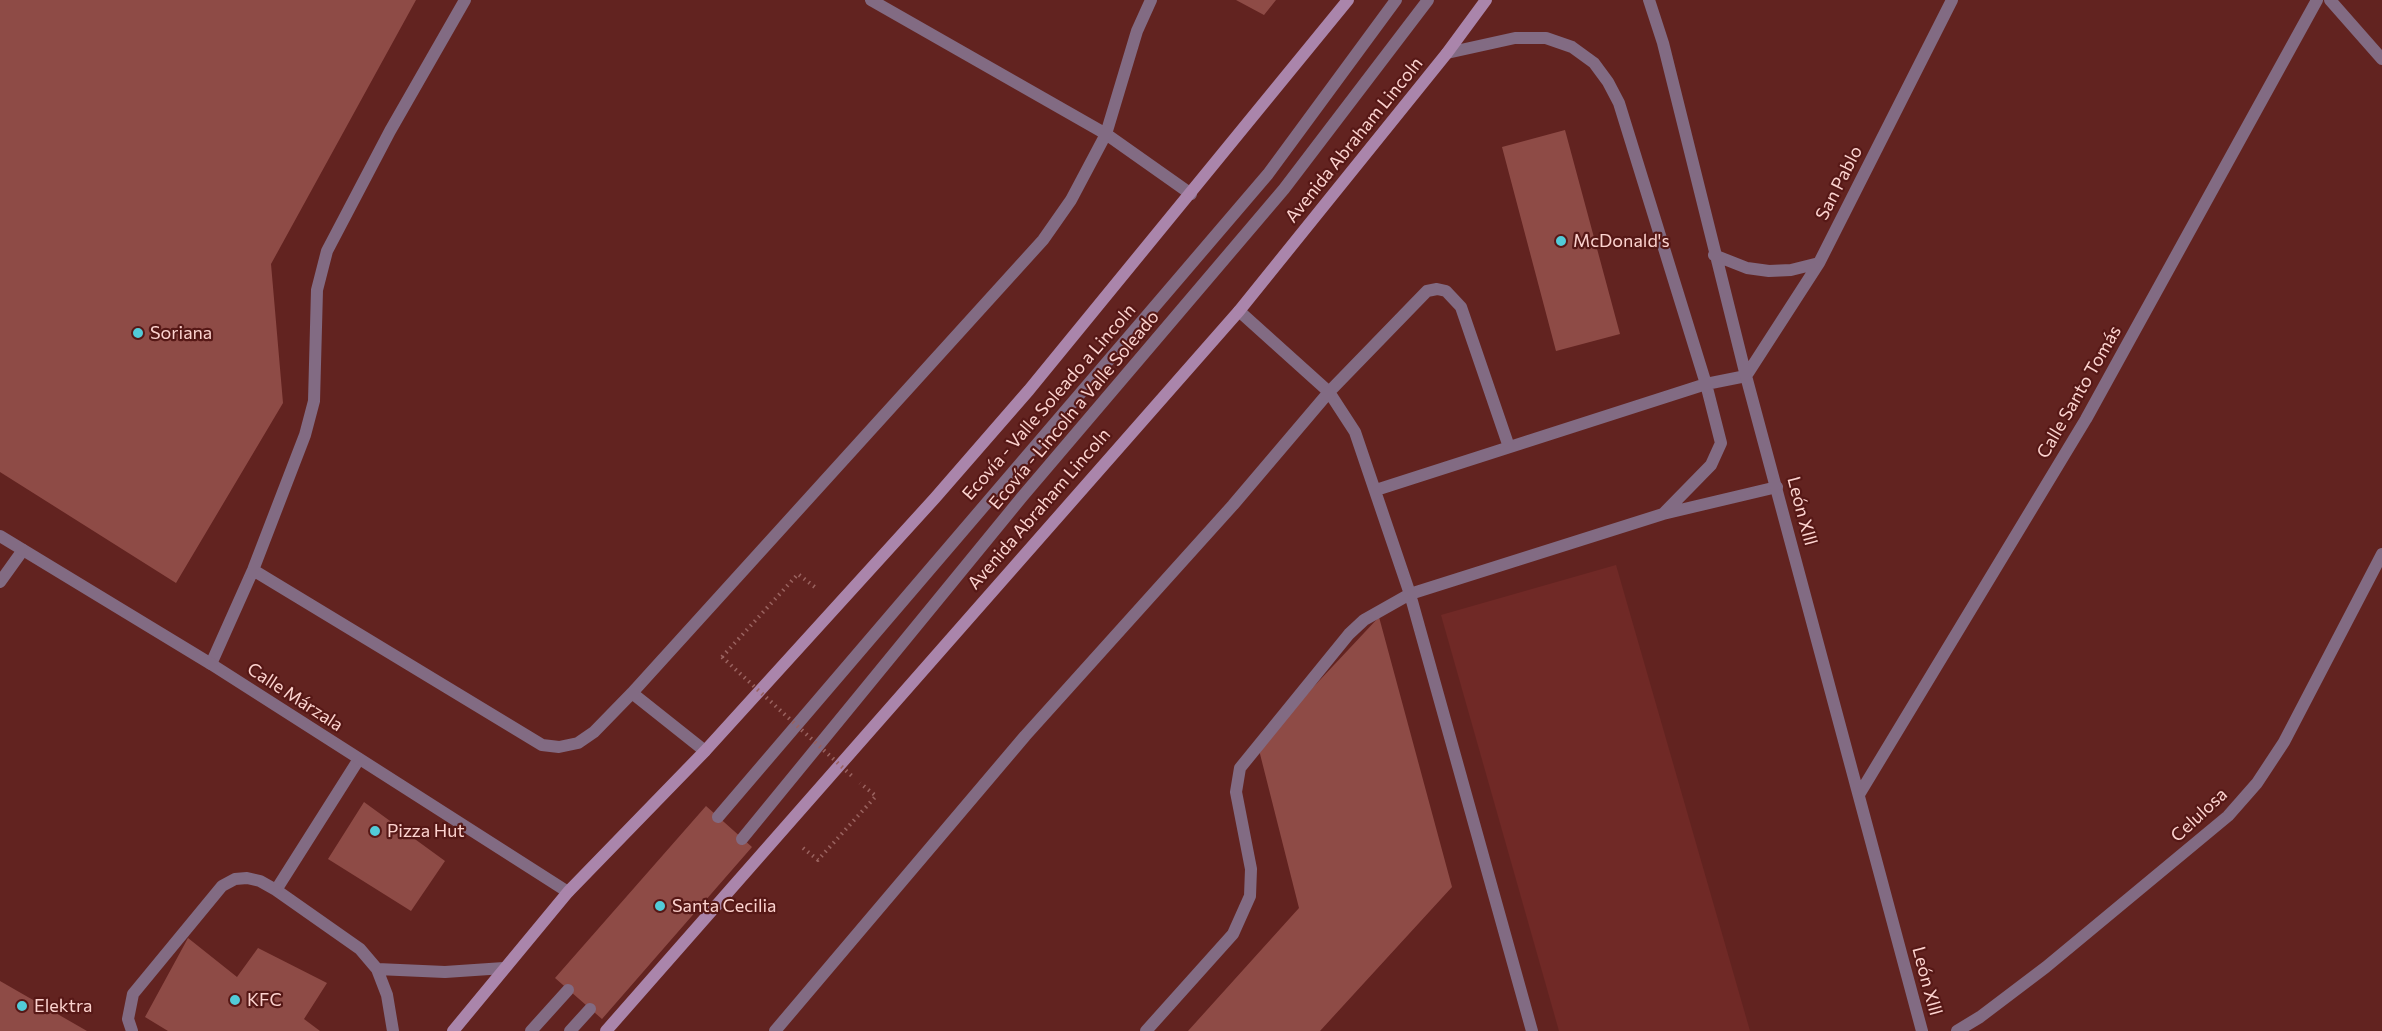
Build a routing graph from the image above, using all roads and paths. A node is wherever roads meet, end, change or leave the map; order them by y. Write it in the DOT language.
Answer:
graph roads {
  1 [pos="465,0"];
  2 [pos="871,0"];
  3 [pos="1151,0"];
  4 [pos="1348,0"];
  5 [pos="1396,0"];
  6 [pos="1428,0"];
  7 [pos="1486,0"];
  8 [pos="1649,0"];
  9 [pos="1952,0"];
  10 [pos="2317,0"];
  11 [pos="2330,0"];
  12 [pos="1447,53"];
  13 [pos="2382,59"];
  14 [pos="1106,135"];
  15 [pos="1191,194"];
  16 [pos="1714,255"];
  17 [pos="1819,263"];
  18 [pos="1239,311"];
  19 [pos="1746,376"];
  20 [pos="1706,384"];
  21 [pos="1329,392"];
  22 [pos="1509,447"];
  23 [pos="1777,487"];
  24 [pos="1376,490"];
  25 [pos="1663,514"];
  26 [pos="0,536"];
  27 [pos="23,550"];
  28 [pos="2382,554"];
  29 [pos="253,570"];
  30 [pos="798,574"];
  31 [pos="0,582"];
  32 [pos="1410,594"];
  33 [pos="211,664"];
  34 [pos="633,693"];
  35 [pos="705,751"];
  36 [pos="359,759"];
  37 [pos="1860,794"];
  38 [pos="718,817"];
  39 [pos="742,839"];
  40 [pos="818,860"];
  41 [pos="276,890"];
  42 [pos="568,892"];
  43 [pos="504,968"];
  44 [pos="378,969"];
  45 [pos="568,990"];
  46 [pos="590,1009"];
  47 [pos="132,1031"];
  48 [pos="393,1031"];
  49 [pos="453,1031"];
  50 [pos="531,1031"];
  51 [pos="570,1031"];
  52 [pos="606,1031"];
  53 [pos="775,1031"];
  54 [pos="1146,1031"];
  55 [pos="1532,1031"];
  56 [pos="1922,1031"];
  57 [pos="1957,1031"];
  1 -- 29 [label="street"];
  2 -- 14 [label="street"];
  3 -- 14 [label="street"];
  4 -- 15 [label="main road"];
  5 -- 38 [label="street, Ecovía - Valle Soleado a Lincoln"];
  6 -- 39 [label="street, Ecovía - Lincoln a Valle Soleado"];
  7 -- 12 [label="main road, Avenida Abraham Lincoln"];
  8 -- 16 [label="street, León Xlll"];
  9 -- 17 [label="street, San Pablo"];
  10 -- 37 [label="street, Calle Santo Tomás"];
  11 -- 13 [label="street"];
  12 -- 18 [label="main road, Avenida Abraham Lincoln"];
  12 -- 20 [label="street"];
  14 -- 15 [label="street"];
  14 -- 34 [label="street"];
  15 -- 35 [label="main road"];
  16 -- 17 [label="street"];
  16 -- 19 [label="street, León Xlll"];
  17 -- 19 [label="street, San Pablo"];
  18 -- 21 [label="street"];
  18 -- 52 [label="main road, Avenida Abraham Lincoln"];
  19 -- 20 [label="street"];
  19 -- 23 [label="street, León Xlll"];
  20 -- 22 [label="street"];
  20 -- 25 [label="street"];
  21 -- 22 [label="street"];
  21 -- 24 [label="street"];
  21 -- 53 [label="street"];
  22 -- 24 [label="street"];
  23 -- 25 [label="street"];
  23 -- 37 [label="street, León Xlll"];
  24 -- 32 [label="street"];
  25 -- 32 [label="street"];
  26 -- 27 [label="street, Calle Márzala"];
  27 -- 31 [label="street"];
  27 -- 33 [label="street, Calle Márzala"];
  28 -- 57 [label="street, Celulosa"];
  29 -- 33 [label="street"];
  29 -- 34 [label="street"];
  30 -- 40 [label="path, bridge"];
  32 -- 54 [label="street"];
  32 -- 55 [label="street"];
  33 -- 36 [label="street, Calle Márzala"];
  34 -- 35 [label="street"];
  35 -- 42 [label="main road"];
  36 -- 41 [label="street"];
  36 -- 42 [label="street, Calle Márzala"];
  37 -- 56 [label="street, León Xlll"];
  41 -- 44 [label="street"];
  41 -- 47 [label="street"];
  42 -- 43 [label="main road"];
  43 -- 44 [label="street"];
  43 -- 49 [label="main road"];
  44 -- 48 [label="street"];
  45 -- 50 [label="street"];
  46 -- 51 [label="street"];
}
